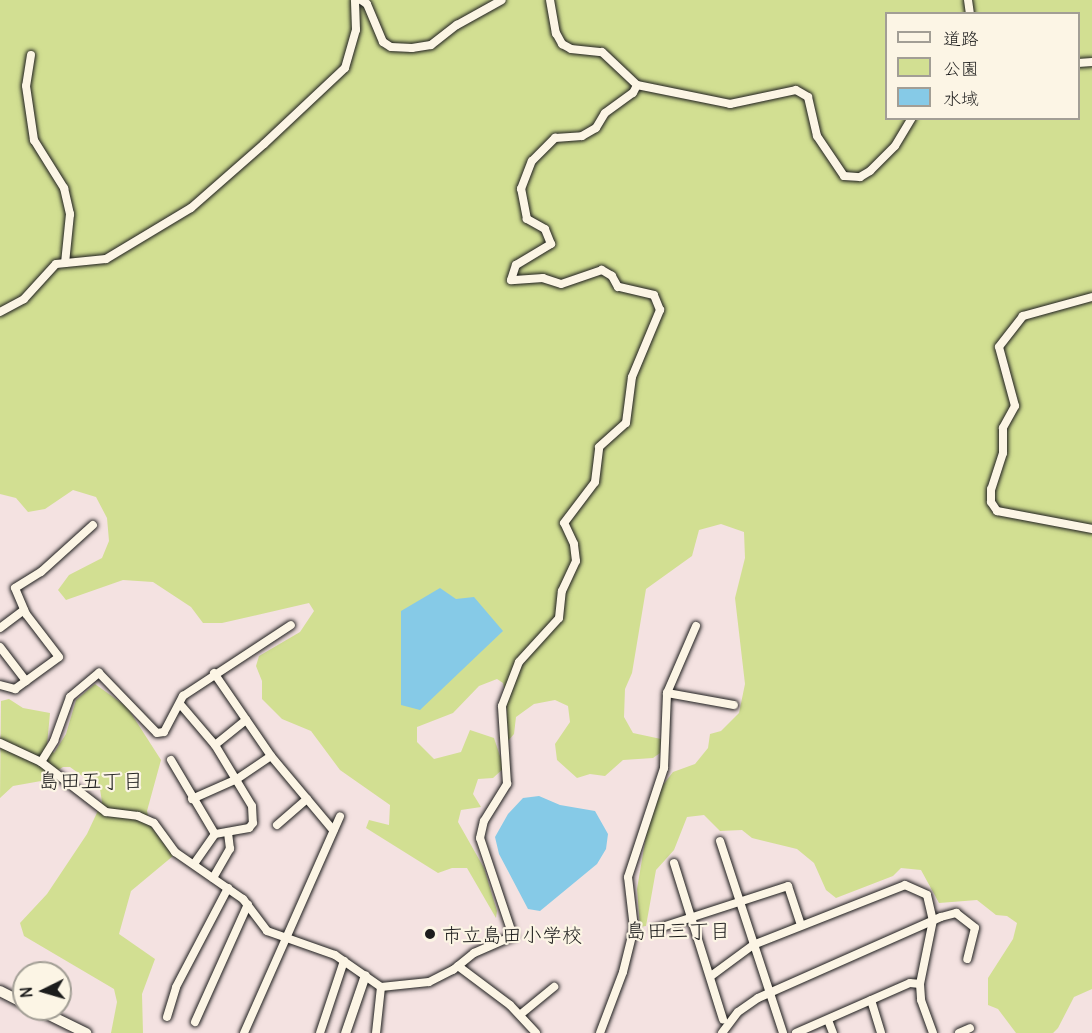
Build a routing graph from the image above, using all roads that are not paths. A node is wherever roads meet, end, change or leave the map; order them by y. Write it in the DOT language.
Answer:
graph roads {
  1 [pos="355,0"];
  2 [pos="361,0"];
  3 [pos="502,0"];
  4 [pos="550,0"];
  5 [pos="31,56"];
  6 [pos="637,85"];
  7 [pos="911,120"];
  8 [pos="65,263"];
  9 [pos="1092,297"];
  10 [pos="0,312"];
  11 [pos="93,525"];
  12 [pos="1092,530"];
  13 [pos="24,610"];
  14 [pos="291,625"];
  15 [pos="696,626"];
  16 [pos="0,628"];
  17 [pos="0,647"];
  18 [pos="214,673"];
  19 [pos="26,681"];
  20 [pos="0,685"];
  21 [pos="668,693"];
  22 [pos="180,704"];
  23 [pos="734,705"];
  24 [pos="246,720"];
  25 [pos="0,743"];
  26 [pos="215,745"];
  27 [pos="271,756"];
  28 [pos="171,760"];
  29 [pos="41,762"];
  30 [pos="237,779"];
  31 [pos="192,799"];
  32 [pos="307,800"];
  33 [pos="340,816"];
  34 [pos="277,825"];
  35 [pos="333,830"];
  36 [pos="228,832"];
  37 [pos="215,834"];
  38 [pos="720,841"];
  39 [pos="674,863"];
  40 [pos="194,864"];
  41 [pos="213,878"];
  42 [pos="228,888"];
  43 [pos="739,901"];
  44 [pos="248,904"];
  45 [pos="691,918"];
  46 [pos="933,920"];
  47 [pos="801,925"];
  48 [pos="656,929"];
  49 [pos="285,939"];
  50 [pos="753,945"];
  51 [pos="967,959"];
  52 [pos="344,961"];
  53 [pos="458,966"];
  54 [pos="365,975"];
  55 [pos="711,976"];
  56 [pos="920,984"];
  57 [pos="381,987"];
  58 [pos="554,987"];
  59 [pos="769,992"];
  60 [pos="871,1000"];
  61 [pos="521,1014"];
  62 [pos="167,1017"];
  63 [pos="723,1019"];
  64 [pos="828,1020"];
  65 [pos="62,1021"];
  66 [pos="195,1022"];
  67 [pos="970,1028"];
  68 [pos="86,1033"];
  69 [pos="244,1033"];
  70 [pos="320,1033"];
  71 [pos="345,1033"];
  72 [pos="376,1033"];
  73 [pos="536,1033"];
  74 [pos="600,1033"];
  75 [pos="722,1033"];
  76 [pos="783,1033"];
  77 [pos="796,1033"];
  78 [pos="833,1033"];
  79 [pos="881,1033"];
  80 [pos="933,1033"];
  81 [pos="959,1033"];
  1 -- 8 [label="street"];
  2 -- 3 [label="street"];
  4 -- 6 [label="street"];
  5 -- 8 [label="street"];
  6 -- 7 [label="street"];
  6 -- 53 [label="street"];
  8 -- 10 [label="street"];
  9 -- 12 [label="street"];
  11 -- 13 [label="street"];
  13 -- 16 [label="street"];
  13 -- 19 [label="street"];
  14 -- 18 [label="street"];
  15 -- 21 [label="street"];
  17 -- 19 [label="street"];
  18 -- 22 [label="street"];
  18 -- 24 [label="street"];
  19 -- 20 [label="street"];
  21 -- 23 [label="street"];
  21 -- 74 [label="street"];
  22 -- 26 [label="street"];
  22 -- 29 [label="street"];
  24 -- 26 [label="street"];
  24 -- 27 [label="street"];
  25 -- 29 [label="street"];
  26 -- 30 [label="street"];
  27 -- 30 [label="street"];
  27 -- 32 [label="street"];
  28 -- 31 [label="street"];
  29 -- 40 [label="street"];
  30 -- 31 [label="street"];
  30 -- 36 [label="street"];
  31 -- 37 [label="street"];
  32 -- 34 [label="street"];
  32 -- 35 [label="street"];
  33 -- 35 [label="street"];
  35 -- 49 [label="street"];
  36 -- 37 [label="street"];
  36 -- 41 [label="street"];
  37 -- 40 [label="street"];
  38 -- 43 [label="street"];
  39 -- 45 [label="street"];
  40 -- 41 [label="street"];
  41 -- 42 [label="street"];
  42 -- 44 [label="street"];
  42 -- 62 [label="street"];
  43 -- 45 [label="street"];
  43 -- 47 [label="street"];
  43 -- 50 [label="street"];
  44 -- 49 [label="street"];
  44 -- 66 [label="street"];
  45 -- 48 [label="street"];
  45 -- 55 [label="street"];
  46 -- 47 [label="street"];
  46 -- 51 [label="street"];
  46 -- 56 [label="street"];
  46 -- 59 [label="street"];
  47 -- 50 [label="street"];
  49 -- 52 [label="street"];
  49 -- 69 [label="street"];
  50 -- 55 [label="street"];
  50 -- 59 [label="street"];
  52 -- 54 [label="street"];
  52 -- 70 [label="street"];
  53 -- 57 [label="street"];
  53 -- 61 [label="street"];
  54 -- 57 [label="street"];
  54 -- 71 [label="street"];
  55 -- 63 [label="street"];
  56 -- 60 [label="street"];
  56 -- 80 [label="street"];
  57 -- 72 [label="street"];
  58 -- 61 [label="street"];
  59 -- 75 [label="street"];
  59 -- 76 [label="street"];
  60 -- 64 [label="street"];
  60 -- 79 [label="street"];
  61 -- 73 [label="street"];
  64 -- 77 [label="street"];
  64 -- 78 [label="street"];
  65 -- 68 [label="main road"];
  67 -- 81 [label="street"];
}
